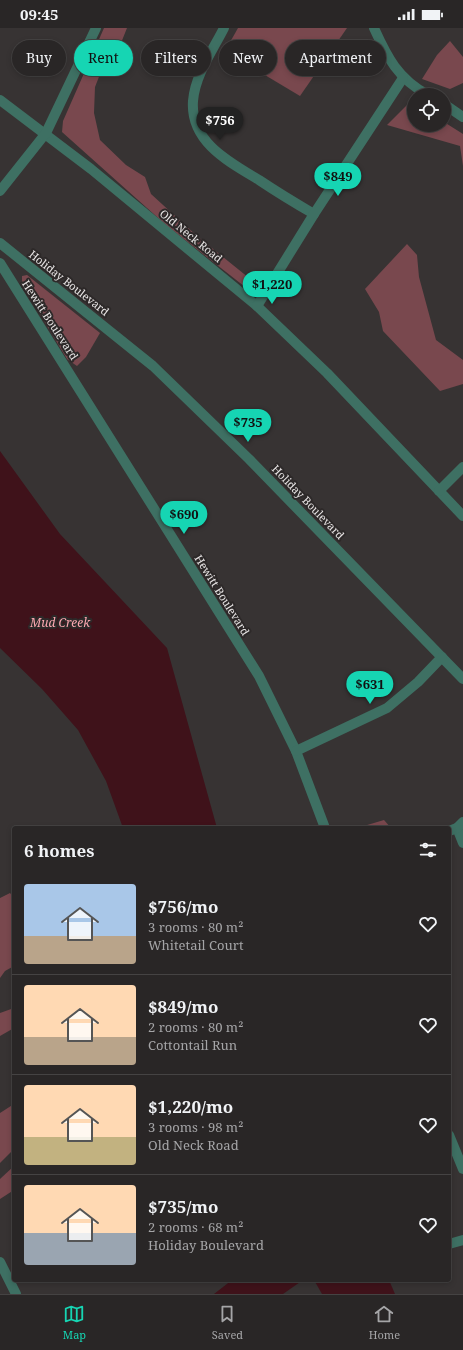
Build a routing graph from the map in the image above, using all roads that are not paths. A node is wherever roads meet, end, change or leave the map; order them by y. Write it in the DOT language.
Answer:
graph roads {
  1 [pos="96,28"];
  2 [pos="224,28"];
  3 [pos="374,28"];
  4 [pos="403,78"];
  5 [pos="418,88"];
  6 [pos="0,100"];
  7 [pos="451,109"];
  8 [pos="463,117"];
  9 [pos="46,134"];
  10 [pos="0,191"];
  11 [pos="314,214"];
  12 [pos="0,243"];
  13 [pos="0,263"];
  14 [pos="257,306"];
  15 [pos="463,467"];
  16 [pos="439,491"];
  17 [pos="463,516"];
  18 [pos="442,657"];
  19 [pos="463,679"];
  20 [pos="296,751"];
  21 [pos="324,826"];
  22 [pos="456,827"];
  23 [pos="463,843"];
  24 [pos="451,1140"];
  25 [pos="463,1169"];
  26 [pos="463,1240"];
  27 [pos="451,1243"];
  28 [pos="0,1262"];
  29 [pos="16,1294"];
  1 -- 9 [label="street"];
  2 -- 11 [label="street"];
  3 -- 4 [label="street"];
  4 -- 5 [label="street"];
  4 -- 11 [label="street"];
  6 -- 9 [label="street, Old Neck Road"];
  7 -- 8 [label="street"];
  9 -- 10 [label="street"];
  9 -- 14 [label="street, Old Neck Road"];
  11 -- 14 [label="street"];
  12 -- 18 [label="street, Holiday Boulevard"];
  13 -- 20 [label="street, Hewitt Boulevard"];
  14 -- 16 [label="street, Old Neck Road"];
  15 -- 16 [label="street"];
  16 -- 17 [label="street, Old Neck Road"];
  18 -- 19 [label="street, Holiday Boulevard"];
  18 -- 20 [label="street"];
  20 -- 21 [label="street, Hewitt Boulevard"];
  22 -- 23 [label="street"];
  24 -- 25 [label="street"];
  26 -- 27 [label="street"];
  28 -- 29 [label="street"];
}
